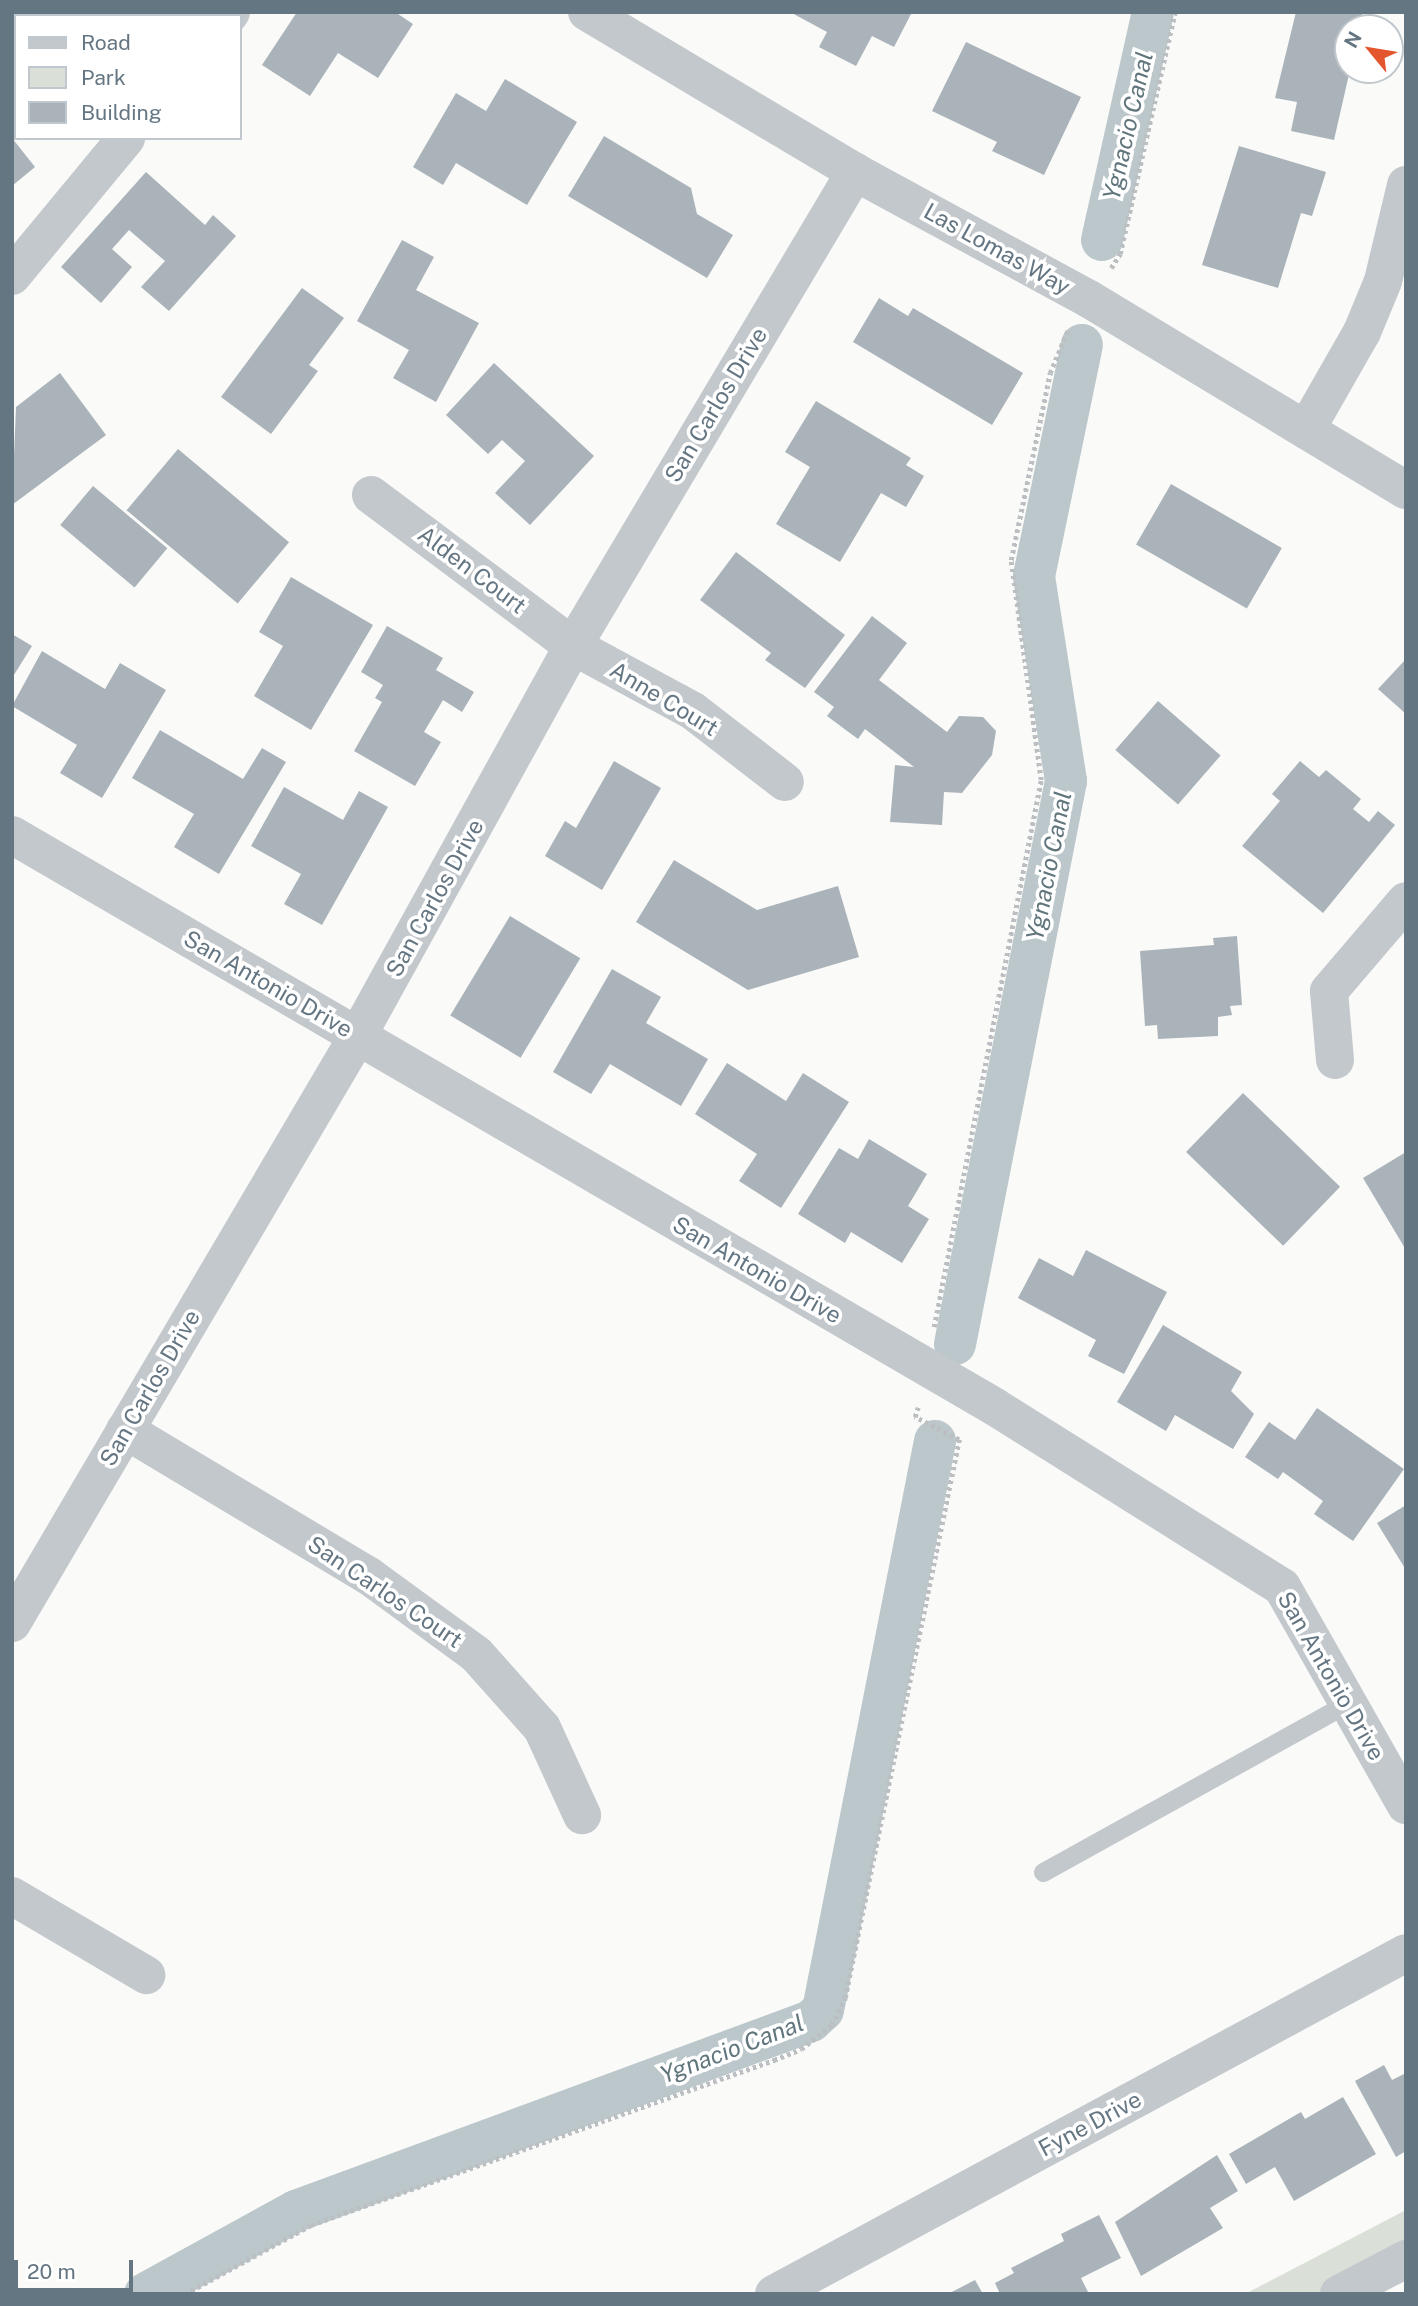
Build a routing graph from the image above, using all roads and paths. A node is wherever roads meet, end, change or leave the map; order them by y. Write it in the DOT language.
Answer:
graph roads {
  1 [pos="587,12"];
  2 [pos="124,140"];
  3 [pos="855,172"];
  4 [pos="1406,185"];
  5 [pos="12,276"];
  6 [pos="1306,430"];
  7 [pos="1406,490"];
  8 [pos="371,495"];
  9 [pos="573,646"];
  10 [pos="785,782"];
  11 [pos="12,835"];
  12 [pos="1406,901"];
  13 [pos="357,1037"];
  14 [pos="1335,1060"];
  15 [pos="125,1430"];
  16 [pos="12,1623"];
  17 [pos="1348,1703"];
  18 [pos="1406,1805"];
  19 [pos="582,1815"];
  20 [pos="1043,1872"];
  21 [pos="12,1896"];
  22 [pos="1406,1953"];
  23 [pos="146,1975"];
  24 [pos="1406,2259"];
  25 [pos="774,2294"];
  26 [pos="1339,2294"];
  1 -- 3 [label="street, Las Lomas Way"];
  2 -- 5 [label="street"];
  3 -- 6 [label="street, Las Lomas Way"];
  3 -- 9 [label="street, San Carlos Drive"];
  4 -- 6 [label="street"];
  6 -- 7 [label="street, Las Lomas Way"];
  8 -- 9 [label="street, Alden Court"];
  9 -- 10 [label="street, Anne Court"];
  9 -- 13 [label="street, San Carlos Drive"];
  11 -- 13 [label="street, San Antonio Drive"];
  12 -- 14 [label="street"];
  13 -- 15 [label="street, San Carlos Drive"];
  13 -- 17 [label="street, San Antonio Drive"];
  15 -- 16 [label="street, San Carlos Drive"];
  15 -- 19 [label="street, San Carlos Court"];
  17 -- 18 [label="street, San Antonio Drive"];
  17 -- 20 [label="lane"];
  21 -- 23 [label="street"];
  22 -- 25 [label="street, Fyne Drive"];
  24 -- 26 [label="street"];
}
